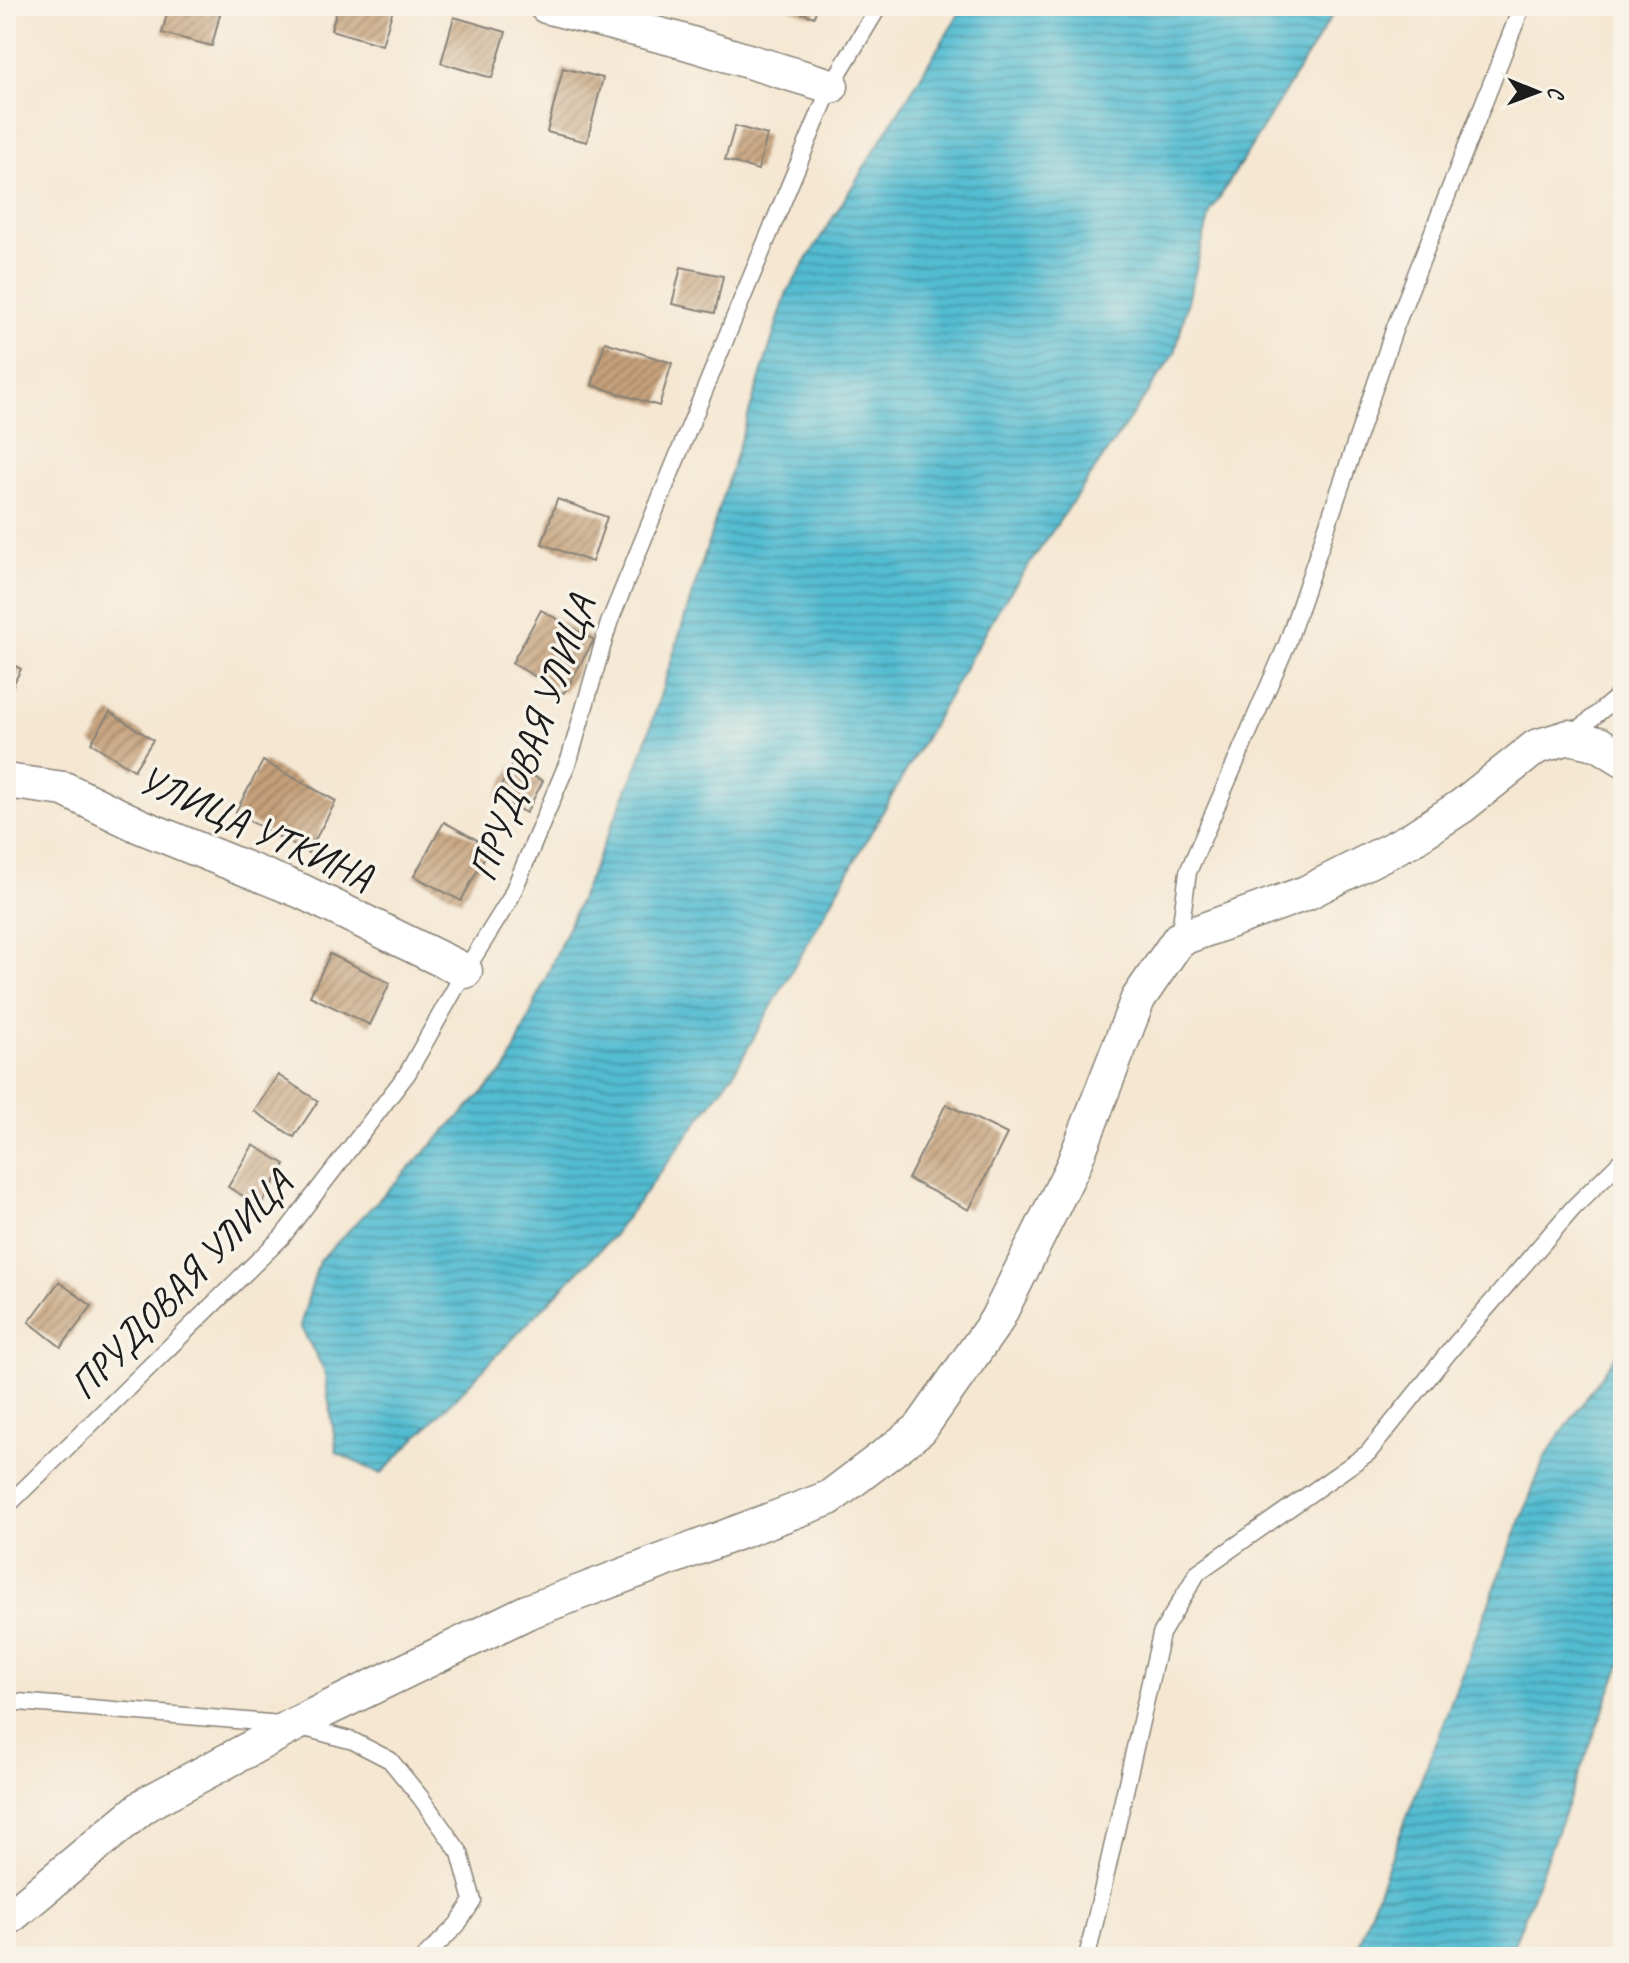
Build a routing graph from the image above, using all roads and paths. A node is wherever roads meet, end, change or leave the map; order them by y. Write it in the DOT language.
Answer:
graph roads {
  1 [pos="546,6"];
  2 [pos="879,6"];
  3 [pos="1522,6"];
  4 [pos="831,86"];
  5 [pos="1623,692"];
  6 [pos="1569,737"];
  7 [pos="1623,759"];
  8 [pos="6,781"];
  9 [pos="1179,939"];
  10 [pos="465,971"];
  11 [pos="1623,1159"];
  12 [pos="6,1507"];
  13 [pos="6,1701"];
  14 [pos="294,1725"];
  15 [pos="6,1920"];
  16 [pos="425,1957"];
  17 [pos="1087,1957"];
  1 -- 4 [label="street"];
  2 -- 4 [label="lane, ПРУДОВАЯ УЛИЦА"];
  3 -- 9 [label="lane"];
  4 -- 10 [label="lane, ПРУДОВАЯ УЛИЦА"];
  5 -- 6 [label="lane"];
  6 -- 7 [label="street"];
  6 -- 9 [label="street"];
  8 -- 10 [label="street, УЛИЦА УТКИНА"];
  9 -- 14 [label="street"];
  10 -- 12 [label="lane, ПРУДОВАЯ УЛИЦА"];
  11 -- 17 [label="lane"];
  13 -- 14 [label="lane"];
  14 -- 15 [label="street"];
  14 -- 16 [label="lane"];
}
